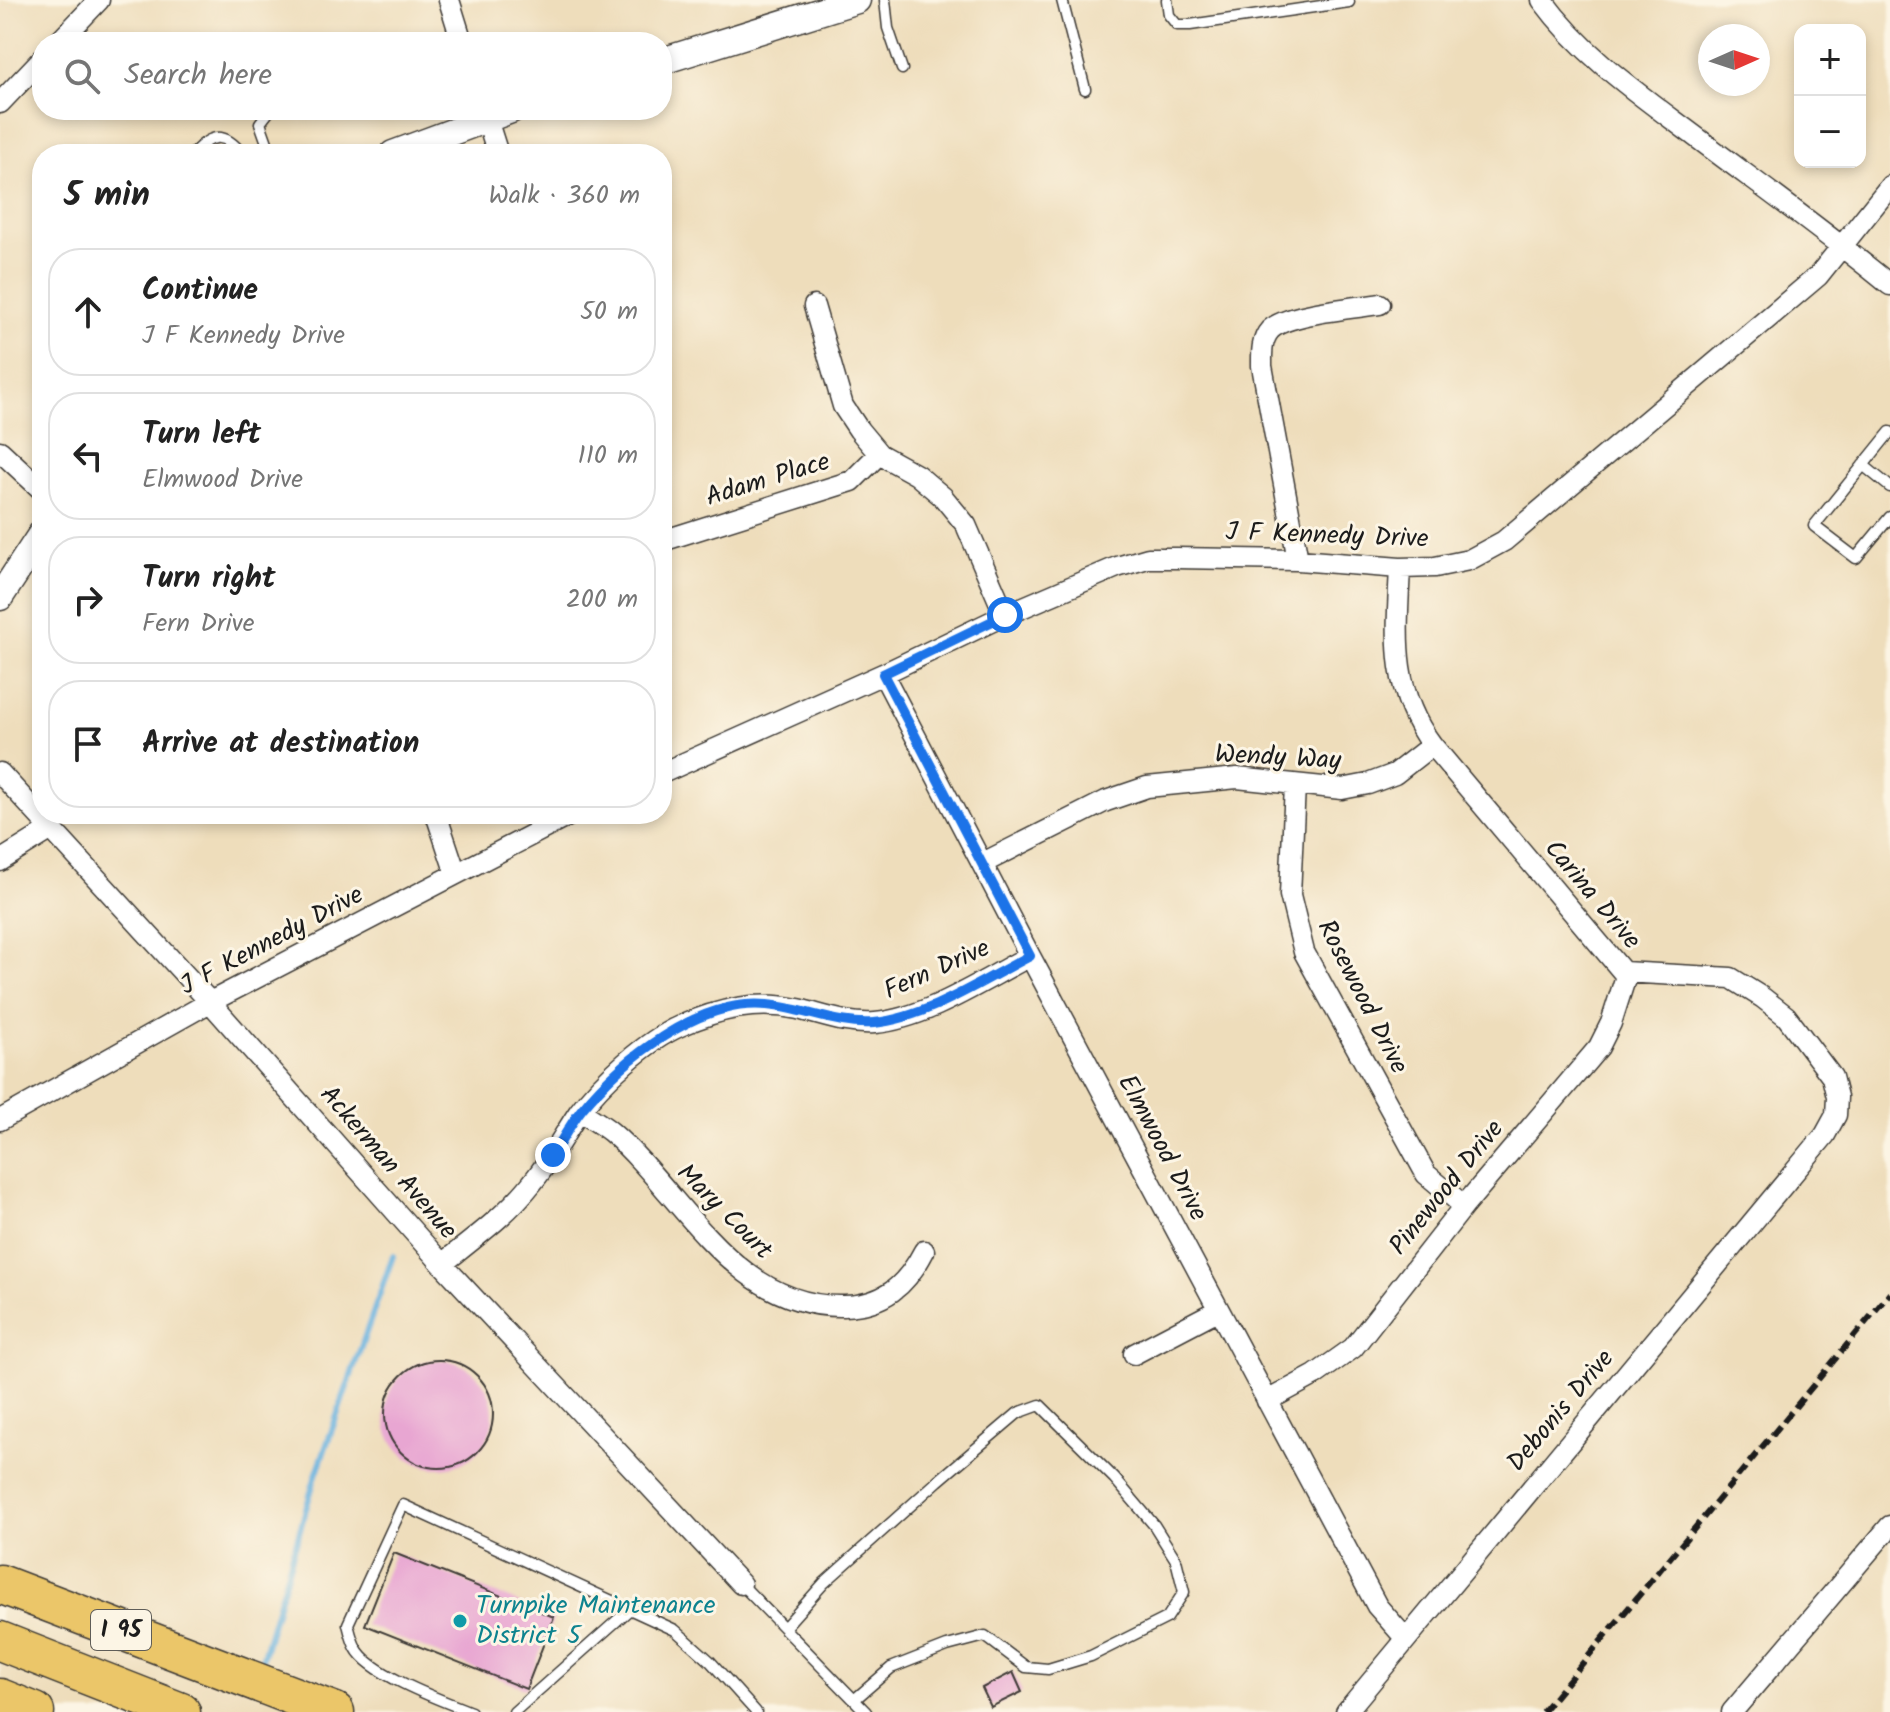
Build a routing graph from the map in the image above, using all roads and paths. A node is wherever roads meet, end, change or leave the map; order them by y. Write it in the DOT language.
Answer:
graph roads {
  1 [pos="99,0"];
  2 [pos="449,0"];
  3 [pos="857,0"];
  4 [pos="885,0"];
  5 [pos="1062,0"];
  6 [pos="1167,0"];
  7 [pos="1542,0"];
  8 [pos="1349,2"];
  9 [pos="69,32"];
  10 [pos="459,32"];
  11 [pos="672,58"];
  12 [pos="32,69"];
  13 [pos="902,69"];
  14 [pos="1085,89"];
  15 [pos="0,103"];
  16 [pos="262,120"];
  17 [pos="477,120"];
  18 [pos="495,120"];
  19 [pos="201,144"];
  20 [pos="234,144"];
  21 [pos="267,144"];
  22 [pos="418,144"];
  23 [pos="497,144"];
  24 [pos="1890,186"];
  25 [pos="1843,247"];
  26 [pos="1890,285"];
  27 [pos="1380,304"];
  28 [pos="814,306"];
  29 [pos="1890,432"];
  30 [pos="0,451"];
  31 [pos="879,454"];
  32 [pos="1863,465"];
  33 [pos="32,481"];
  34 [pos="1890,487"];
  35 [pos="1890,517"];
  36 [pos="672,538"];
  37 [pos="32,548"];
  38 [pos="1298,560"];
  39 [pos="1400,568"];
  40 [pos="0,597"];
  41 [pos="1005,615"];
  42 [pos="883,674"];
  43 [pos="1432,745"];
  44 [pos="672,769"];
  45 [pos="0,773"];
  46 [pos="1295,785"];
  47 [pos="32,796"];
  48 [pos="47,824"];
  49 [pos="439,824"];
  50 [pos="553,824"];
  51 [pos="50,830"];
  52 [pos="0,861"];
  53 [pos="983,863"];
  54 [pos="456,874"];
  55 [pos="1030,956"];
  56 [pos="1627,973"];
  57 [pos="210,1002"];
  58 [pos="580,1111"];
  59 [pos="0,1120"];
  60 [pos="1817,1144"];
  61 [pos="1464,1206"];
  62 [pos="924,1251"];
  63 [pos="442,1264"];
  64 [pos="1218,1310"];
  65 [pos="1134,1354"];
  66 [pos="1267,1401"];
  67 [pos="1890,1526"];
  68 [pos="0,1584"];
  69 [pos="741,1584"];
  70 [pos="630,1609"];
  71 [pos="784,1628"];
  72 [pos="1406,1639"];
  73 [pos="0,1641"];
  74 [pos="0,1698"];
  75 [pos="854,1700"];
  76 [pos="1735,1711"];
  77 [pos="35,1712"];
  78 [pos="181,1712"];
  79 [pos="335,1712"];
  80 [pos="471,1712"];
  81 [pos="514,1712"];
  82 [pos="756,1712"];
  83 [pos="866,1712"];
  84 [pos="1346,1712"];
  1 -- 9 [label="street"];
  2 -- 10 [label="street"];
  3 -- 11 [label="street"];
  4 -- 13 [label="lane"];
  5 -- 14 [label="lane"];
  6 -- 8 [label="lane"];
  7 -- 25 [label="street"];
  12 -- 15 [label="street"];
  16 -- 21 [label="lane"];
  17 -- 22 [label="street"];
  18 -- 23 [label="street"];
  19 -- 20 [label="lane"];
  24 -- 25 [label="street, J F Kennedy Drive"];
  25 -- 26 [label="street"];
  25 -- 39 [label="street, J F Kennedy Drive"];
  27 -- 38 [label="street"];
  28 -- 31 [label="street"];
  29 -- 32 [label="lane"];
  30 -- 33 [label="street"];
  31 -- 36 [label="street, Adam Place"];
  31 -- 41 [label="street"];
  32 -- 34 [label="lane"];
  32 -- 35 [label="lane"];
  37 -- 40 [label="street"];
  38 -- 39 [label="street, J F Kennedy Drive"];
  38 -- 41 [label="street, J F Kennedy Drive"];
  39 -- 43 [label="street, Carina Drive"];
  41 -- 42 [label="street, J F Kennedy Drive"];
  42 -- 44 [label="street, J F Kennedy Drive"];
  42 -- 53 [label="street, Elmwood Drive"];
  43 -- 46 [label="street, Wendy Way"];
  43 -- 56 [label="street, Carina Drive"];
  45 -- 47 [label="street, Ackerman Avenue"];
  46 -- 53 [label="street, Wendy Way"];
  46 -- 61 [label="street, Rosewood Drive"];
  48 -- 51 [label="street, Ackerman Avenue"];
  49 -- 54 [label="street"];
  50 -- 54 [label="street, J F Kennedy Drive"];
  51 -- 52 [label="street"];
  51 -- 57 [label="street, Ackerman Avenue"];
  53 -- 55 [label="street, Elmwood Drive"];
  54 -- 57 [label="street, J F Kennedy Drive"];
  55 -- 58 [label="street, Fern Drive"];
  55 -- 64 [label="street, Elmwood Drive"];
  56 -- 60 [label="street, Carina Drive"];
  56 -- 61 [label="street, Pinewood Drive"];
  57 -- 59 [label="street, J F Kennedy Drive"];
  57 -- 63 [label="street, Ackerman Avenue"];
  58 -- 62 [label="street, Mary Court"];
  58 -- 63 [label="street, Fern Drive"];
  60 -- 72 [label="street, Debonis Drive"];
  61 -- 66 [label="street, Pinewood Drive"];
  63 -- 69 [label="street, Ackerman Avenue"];
  64 -- 65 [label="street"];
  64 -- 66 [label="street, Elmwood Drive"];
  66 -- 72 [label="street, Elmwood Drive"];
  67 -- 76 [label="street"];
  68 -- 79 [label="highway, I 95"];
  69 -- 71 [label="lane"];
  70 -- 80 [label="lane"];
  70 -- 81 [label="lane"];
  70 -- 82 [label="lane"];
  71 -- 75 [label="lane"];
  71 -- 75 [label="lane"];
  72 -- 84 [label="street, Debonis Drive"];
  73 -- 78 [label="highway, I 95"];
  74 -- 77 [label="highway"];
  75 -- 83 [label="lane"];
}
